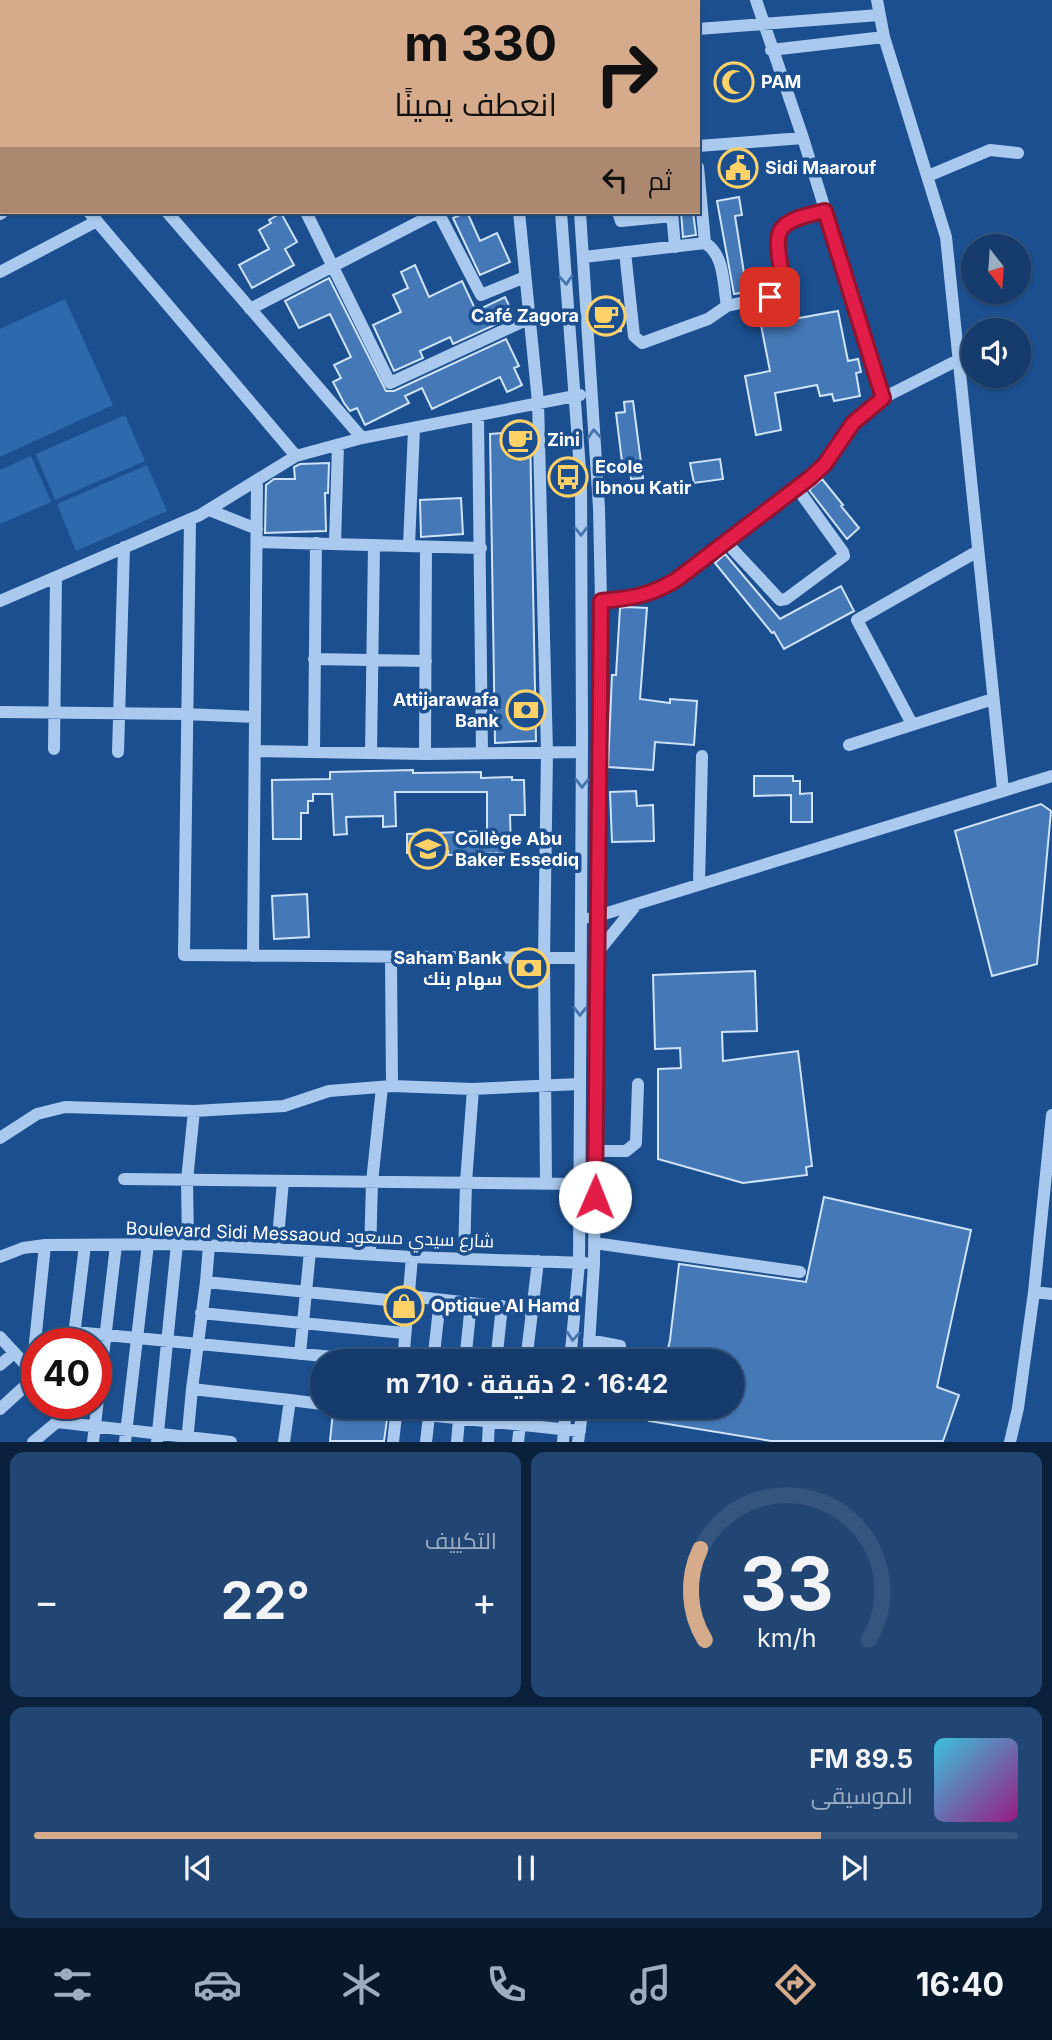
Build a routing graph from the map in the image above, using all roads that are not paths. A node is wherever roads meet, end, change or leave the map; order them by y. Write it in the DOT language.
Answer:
graph roads {
  1 [pos="756,0"];
  2 [pos="877,0"];
  3 [pos="879,15"];
  4 [pos="763,24"];
  5 [pos="700,29"];
  6 [pos="884,37"];
  7 [pos="771,50"];
  8 [pos="803,138"];
  9 [pos="700,146"];
  10 [pos="1018,153"];
  11 [pos="928,176"];
  12 [pos="700,189"];
  13 [pos="825,211"];
  14 [pos="169,214"];
  15 [pos="307,214"];
  16 [pos="434,214"];
  17 [pos="439,214"];
  18 [pos="519,214"];
  19 [pos="561,214"];
  20 [pos="580,214"];
  21 [pos="619,214"];
  22 [pos="672,214"];
  23 [pos="93,216"];
  24 [pos="705,243"];
  25 [pos="676,247"];
  26 [pos="625,252"];
  27 [pos="584,257"];
  28 [pos="333,265"];
  29 [pos="0,272"];
  30 [pos="525,277"];
  31 [pos="727,306"];
  32 [pos="250,309"];
  33 [pos="528,319"];
  34 [pos="958,360"];
  35 [pos="591,393"];
  36 [pos="574,395"];
  37 [pos="883,398"];
  38 [pos="538,402"];
  39 [pos="478,416"];
  40 [pos="414,429"];
  41 [pos="362,438"];
  42 [pos="338,445"];
  43 [pos="296,456"];
  44 [pos="257,480"];
  45 [pos="797,488"];
  46 [pos="209,510"];
  47 [pos="190,519"];
  48 [pos="257,535"];
  49 [pos="726,542"];
  50 [pos="316,543"];
  51 [pos="335,544"];
  52 [pos="374,545"];
  53 [pos="409,546"];
  54 [pos="124,547"];
  55 [pos="426,547"];
  56 [pos="481,548"];
  57 [pos="978,551"];
  58 [pos="56,576"];
  59 [pos="0,601"];
  60 [pos="601,601"];
  61 [pos="314,659"];
  62 [pos="373,659"];
  63 [pos="426,661"];
  64 [pos="993,699"];
  65 [pos="0,712"];
  66 [pos="55,712"];
  67 [pos="120,713"];
  68 [pos="186,714"];
  69 [pos="255,717"];
  70 [pos="912,724"];
  71 [pos="849,745"];
  72 [pos="54,749"];
  73 [pos="255,751"];
  74 [pos="118,752"];
  75 [pos="314,752"];
  76 [pos="547,752"];
  77 [pos="582,752"];
  78 [pos="371,753"];
  79 [pos="482,753"];
  80 [pos="425,754"];
  81 [pos="702,756"];
  82 [pos="1052,776"];
  83 [pos="1003,790"];
  84 [pos="699,885"];
  85 [pos="636,905"];
  86 [pos="597,916"];
  87 [pos="580,921"];
  88 [pos="597,953"];
  89 [pos="253,956"];
  90 [pos="391,958"];
  91 [pos="580,958"];
  92 [pos="544,959"];
  93 [pos="579,1084"];
  94 [pos="638,1084"];
  95 [pos="387,1086"];
  96 [pos="545,1086"];
  97 [pos="473,1089"];
  98 [pos="194,1111"];
  99 [pos="1052,1115"];
  100 [pos="0,1138"];
  101 [pos="596,1151"];
  102 [pos="124,1179"];
  103 [pos="187,1180"];
  104 [pos="283,1181"];
  105 [pos="372,1182"];
  106 [pos="466,1182"];
  107 [pos="546,1183"];
  108 [pos="579,1184"];
  109 [pos="594,1243"];
  110 [pos="148,1244"];
  111 [pos="182,1244"];
  112 [pos="45,1245"];
  113 [pos="85,1245"];
  114 [pos="116,1245"];
  115 [pos="209,1245"];
  116 [pos="278,1249"];
  117 [pos="310,1251"];
  118 [pos="370,1254"];
  119 [pos="0,1257"];
  120 [pos="412,1257"];
  121 [pos="464,1258"];
  122 [pos="538,1261"];
  123 [pos="579,1263"];
  124 [pos="594,1263"];
  125 [pos="800,1272"];
  126 [pos="206,1282"];
  127 [pos="1034,1292"];
  128 [pos="306,1293"];
  129 [pos="1052,1294"];
  130 [pos="408,1299"];
  131 [pos="440,1300"];
  132 [pos="471,1303"];
  133 [pos="502,1306"];
  134 [pos="531,1310"];
  135 [pos="201,1313"];
  136 [pos="304,1324"];
  137 [pos="38,1328"];
  138 [pos="75,1328"];
  139 [pos="107,1328"];
  140 [pos="404,1333"];
  141 [pos="112,1335"];
  142 [pos="0,1337"];
  143 [pos="138,1337"];
  144 [pos="169,1340"];
  145 [pos="589,1340"];
  146 [pos="198,1342"];
  147 [pos="403,1349"];
  148 [pos="434,1349"];
  149 [pos="466,1349"];
  150 [pos="497,1349"];
  151 [pos="527,1349"];
  152 [pos="571,1349"];
  153 [pos="589,1349"];
  154 [pos="620,1349"];
  155 [pos="14,1353"];
  156 [pos="300,1354"];
  157 [pos="310,1355"];
  158 [pos="21,1360"];
  159 [pos="0,1365"];
  160 [pos="21,1389"];
  161 [pos="192,1389"];
  162 [pos="290,1400"];
  163 [pos="310,1402"];
  164 [pos="0,1409"];
  165 [pos="58,1419"];
  166 [pos="96,1419"];
  167 [pos="396,1419"];
  168 [pos="429,1419"];
  169 [pos="459,1419"];
  170 [pos="521,1419"];
  171 [pos="57,1422"];
  172 [pos="489,1422"];
  173 [pos="520,1424"];
  174 [pos="95,1426"];
  175 [pos="563,1435"];
  176 [pos="125,1436"];
  177 [pos="579,1436"];
  178 [pos="158,1437"];
  179 [pos="187,1439"];
  180 [pos="37,1440"];
  181 [pos="93,1441"];
  182 [pos="231,1441"];
  183 [pos="284,1441"];
  184 [pos="393,1441"];
  185 [pos="426,1441"];
  186 [pos="457,1441"];
  187 [pos="488,1441"];
  188 [pos="518,1441"];
  189 [pos="1010,1441"];
  1 -- 4 [label="street"];
  2 -- 3 [label="street"];
  3 -- 4 [label="street"];
  3 -- 6 [label="street"];
  4 -- 5 [label="street"];
  4 -- 7 [label="street"];
  6 -- 7 [label="street"];
  6 -- 11 [label="street"];
  7 -- 8 [label="street"];
  8 -- 9 [label="street"];
  8 -- 13 [label="street"];
  10 -- 11 [label="street"];
  11 -- 34 [label="street"];
  12 -- 24 [label="street"];
  13 -- 31 [label="street"];
  13 -- 37 [label="street"];
  14 -- 32 [label="street"];
  15 -- 28 [label="street"];
  16 -- 28 [label="street"];
  17 -- 30 [label="street"];
  18 -- 30 [label="street"];
  19 -- 36 [label="street, one-way"];
  20 -- 27 [label="street"];
  21 -- 22 [label="street"];
  22 -- 25 [label="street"];
  23 -- 29 [label="street"];
  23 -- 43 [label="street"];
  24 -- 25 [label="street"];
  24 -- 31 [label="street"];
  25 -- 26 [label="street"];
  26 -- 27 [label="street"];
  26 -- 31 [label="street"];
  27 -- 35 [label="street"];
  28 -- 32 [label="street"];
  28 -- 33 [label="street"];
  30 -- 33 [label="street"];
  32 -- 41 [label="street"];
  33 -- 38 [label="street"];
  34 -- 37 [label="street"];
  34 -- 57 [label="street"];
  35 -- 36 [label="street"];
  60 -- 35 [label="street, one-way"];
  36 -- 38 [label="street"];
  36 -- 77 [label="street, one-way"];
  37 -- 45 [label="street"];
  38 -- 39 [label="street"];
  38 -- 76 [label="street"];
  39 -- 40 [label="street"];
  39 -- 56 [label="street"];
  40 -- 41 [label="street"];
  40 -- 53 [label="street"];
  41 -- 42 [label="street"];
  42 -- 43 [label="street"];
  42 -- 51 [label="street"];
  43 -- 44 [label="street"];
  44 -- 46 [label="street"];
  44 -- 48 [label="street"];
  45 -- 49 [label="street"];
  45 -- 49 [label="street"];
  46 -- 47 [label="street"];
  46 -- 48 [label="street"];
  47 -- 54 [label="street"];
  47 -- 68 [label="street"];
  48 -- 50 [label="street"];
  48 -- 69 [label="street"];
  49 -- 60 [label="street"];
  50 -- 51 [label="street"];
  50 -- 61 [label="street"];
  51 -- 52 [label="street"];
  52 -- 53 [label="street"];
  52 -- 62 [label="street"];
  53 -- 55 [label="street"];
  54 -- 58 [label="street"];
  54 -- 67 [label="street"];
  55 -- 56 [label="street"];
  55 -- 63 [label="street"];
  56 -- 79 [label="street"];
  57 -- 64 [label="street"];
  57 -- 70 [label="street"];
  58 -- 59 [label="street"];
  58 -- 66 [label="street"];
  60 -- 86 [label="street"];
  61 -- 62 [label="street"];
  61 -- 75 [label="street"];
  62 -- 63 [label="street"];
  62 -- 78 [label="street"];
  63 -- 80 [label="street"];
  64 -- 70 [label="street"];
  64 -- 83 [label="street"];
  65 -- 66 [label="street"];
  66 -- 67 [label="street"];
  66 -- 72 [label="street"];
  67 -- 68 [label="street"];
  67 -- 74 [label="street"];
  68 -- 69 [label="street"];
  68 -- 89 [label="street"];
  69 -- 73 [label="street"];
  70 -- 71 [label="street"];
  73 -- 75 [label="street"];
  73 -- 89 [label="street"];
  75 -- 78 [label="street"];
  76 -- 77 [label="street"];
  76 -- 79 [label="street"];
  76 -- 92 [label="street"];
  77 -- 87 [label="street, one-way"];
  78 -- 80 [label="street"];
  79 -- 80 [label="street"];
  81 -- 84 [label="street"];
  82 -- 83 [label="street"];
  83 -- 84 [label="street"];
  84 -- 85 [label="street"];
  85 -- 86 [label="street"];
  85 -- 88 [label="street"];
  86 -- 87 [label="street"];
  86 -- 88 [label="street"];
  87 -- 91 [label="street"];
  88 -- 101 [label="street"];
  89 -- 90 [label="street"];
  90 -- 92 [label="street"];
  90 -- 95 [label="street"];
  91 -- 92 [label="street"];
  91 -- 93 [label="street, one-way"];
  92 -- 96 [label="street"];
  93 -- 96 [label="street"];
  93 -- 108 [label="street"];
  94 -- 101 [label="street"];
  95 -- 97 [label="street"];
  95 -- 98 [label="street"];
  95 -- 105 [label="street"];
  96 -- 97 [label="street"];
  96 -- 107 [label="street"];
  97 -- 106 [label="street"];
  98 -- 100 [label="street"];
  98 -- 103 [label="street"];
  99 -- 127 [label="street"];
  101 -- 109 [label="street"];
  102 -- 103 [label="street"];
  103 -- 104 [label="street"];
  103 -- 111 [label="street"];
  104 -- 105 [label="street"];
  104 -- 116 [label="street"];
  105 -- 106 [label="street"];
  105 -- 118 [label="street"];
  106 -- 107 [label="street"];
  106 -- 121 [label="street"];
  107 -- 108 [label="street"];
  108 -- 123 [label="street"];
  109 -- 124 [label="street"];
  109 -- 125 [label="street"];
  110 -- 111 [label="street, Boulevard Sidi Messaoud شارع سيدي مسعود"];
  110 -- 114 [label="street, Boulevard Sidi Messaoud شارع سيدي مسعود"];
  110 -- 143 [label="street"];
  111 -- 115 [label="street, Boulevard Sidi Messaoud شارع سيدي مسعود"];
  111 -- 144 [label="street"];
  112 -- 113 [label="street, Boulevard Sidi Messaoud شارع سيدي مسعود"];
  112 -- 119 [label="street, Boulevard Sidi Messaoud شارع سيدي مسعود"];
  112 -- 137 [label="street"];
  113 -- 114 [label="street, Boulevard Sidi Messaoud شارع سيدي مسعود"];
  113 -- 138 [label="street"];
  114 -- 139 [label="street"];
  115 -- 116 [label="street, Boulevard Sidi Messaoud شارع سيدي مسعود"];
  115 -- 126 [label="street"];
  116 -- 117 [label="street, Boulevard Sidi Messaoud شارع سيدي مسعود"];
  117 -- 118 [label="street, Boulevard Sidi Messaoud شارع سيدي مسعود"];
  117 -- 128 [label="street"];
  118 -- 120 [label="street, Boulevard Sidi Messaoud شارع سيدي مسعود"];
  120 -- 121 [label="street, Boulevard Sidi Messaoud شارع سيدي مسعود"];
  120 -- 130 [label="street"];
  121 -- 122 [label="street, Boulevard Sidi Messaoud شارع سيدي مسعود"];
  122 -- 123 [label="street, Boulevard Sidi Messaoud شارع سيدي مسعود"];
  122 -- 134 [label="street"];
  123 -- 124 [label="street, Boulevard Sidi Messaoud شارع سيدي مسعود"];
  123 -- 152 [label="street, one-way"];
  124 -- 145 [label="street"];
  126 -- 128 [label="street"];
  126 -- 135 [label="street"];
  127 -- 129 [label="street"];
  127 -- 189 [label="street"];
  128 -- 130 [label="street"];
  128 -- 136 [label="street"];
  130 -- 131 [label="street"];
  130 -- 140 [label="street"];
  131 -- 132 [label="street"];
  131 -- 148 [label="street"];
  132 -- 133 [label="street"];
  132 -- 149 [label="street"];
  133 -- 134 [label="street"];
  133 -- 150 [label="street"];
  134 -- 151 [label="street"];
  135 -- 136 [label="street"];
  135 -- 146 [label="street"];
  136 -- 140 [label="street"];
  136 -- 156 [label="street"];
  140 -- 147 [label="street"];
  141 -- 143 [label="street"];
  142 -- 155 [label="street"];
  143 -- 144 [label="street"];
  143 -- 176 [label="street"];
  144 -- 146 [label="street"];
  144 -- 178 [label="street"];
  145 -- 153 [label="street"];
  145 -- 154 [label="street"];
  146 -- 156 [label="street"];
  146 -- 161 [label="street"];
  155 -- 158 [label="street"];
  155 -- 159 [label="street"];
  156 -- 157 [label="street"];
  160 -- 164 [label="street"];
  161 -- 162 [label="street"];
  161 -- 179 [label="street"];
  162 -- 163 [label="street"];
  162 -- 183 [label="street"];
  165 -- 171 [label="street"];
  166 -- 174 [label="street"];
  167 -- 184 [label="street"];
  168 -- 185 [label="street"];
  169 -- 172 [label="street"];
  169 -- 186 [label="street"];
  170 -- 173 [label="street"];
  171 -- 174 [label="street"];
  171 -- 180 [label="street"];
  172 -- 173 [label="street"];
  172 -- 187 [label="street"];
  173 -- 175 [label="street"];
  173 -- 188 [label="street"];
  174 -- 176 [label="street"];
  174 -- 181 [label="street"];
  175 -- 177 [label="street"];
  176 -- 178 [label="street"];
  178 -- 179 [label="street"];
  179 -- 182 [label="street"];
}
